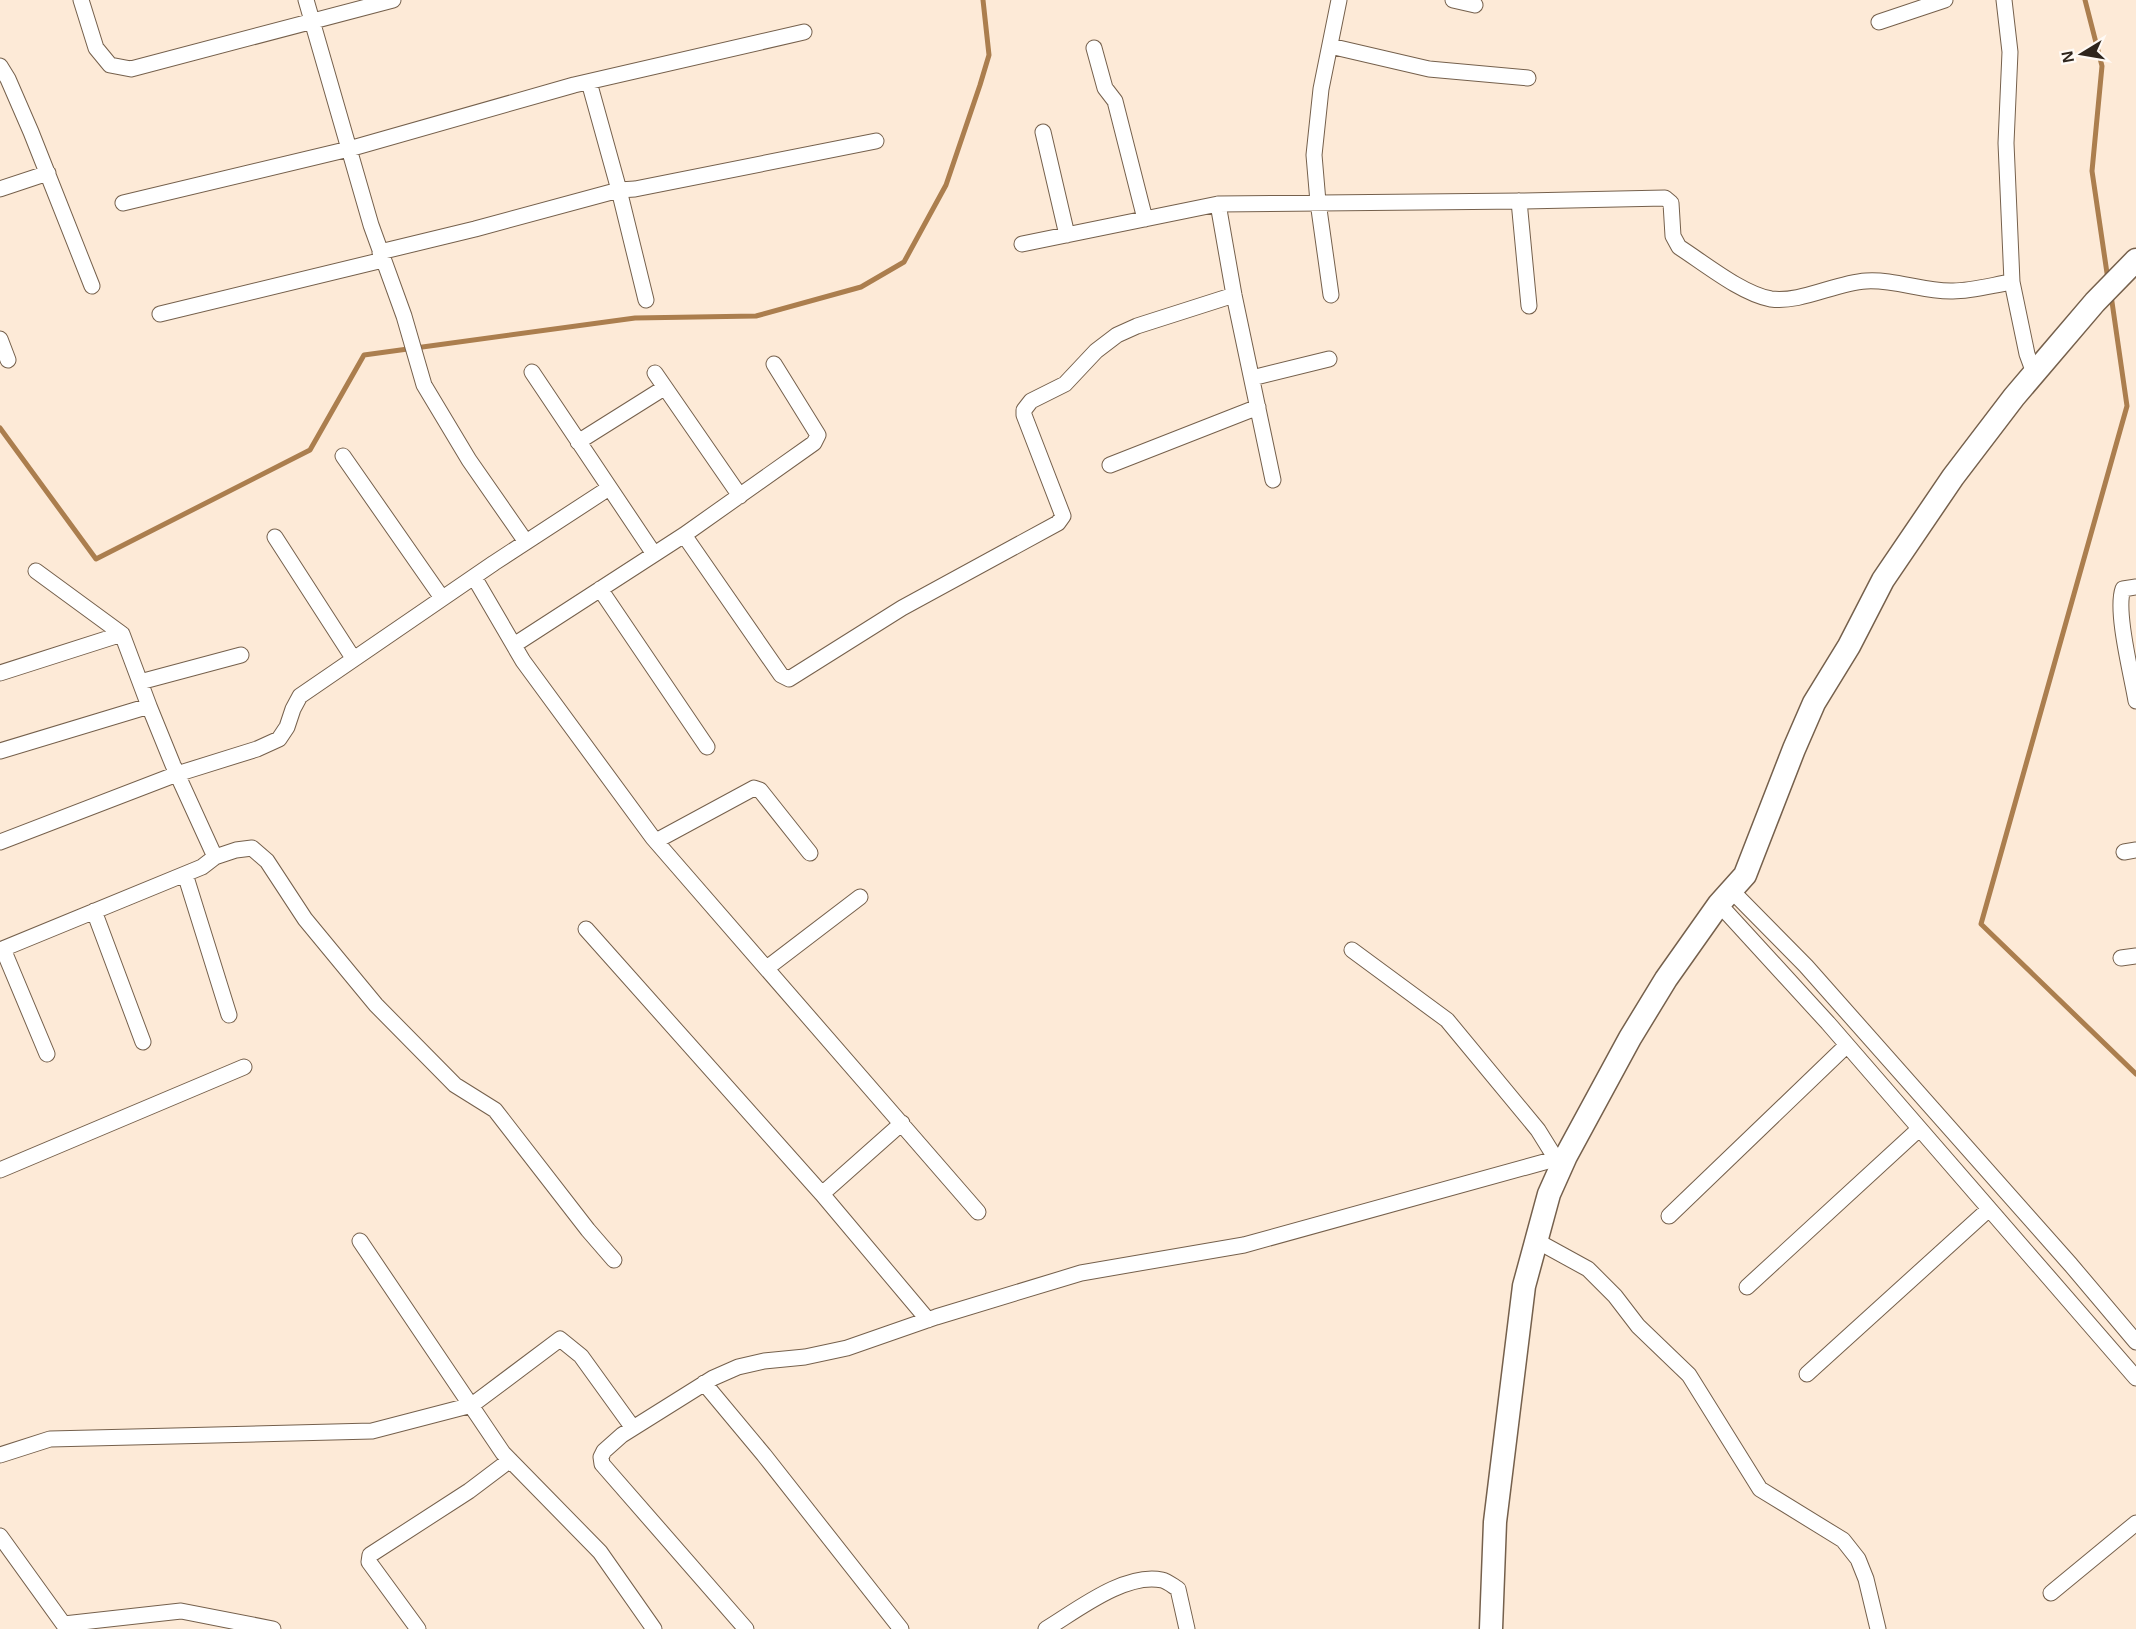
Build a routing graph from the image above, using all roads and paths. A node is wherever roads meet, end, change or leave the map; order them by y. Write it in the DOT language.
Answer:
graph roads {
  1 [pos="81,0"];
  2 [pos="306,0"];
  3 [pos="393,0"];
  4 [pos="1339,0"];
  5 [pos="1454,0"];
  6 [pos="1945,0"];
  7 [pos="2004,0"];
  8 [pos="1475,5"];
  9 [pos="312,21"];
  10 [pos="1878,22"];
  11 [pos="804,32"];
  12 [pos="1330,46"];
  13 [pos="1094,48"];
  14 [pos="3,76"];
  15 [pos="1527,78"];
  16 [pos="589,82"];
  17 [pos="1043,132"];
  18 [pos="876,141"];
  19 [pos="349,150"];
  20 [pos="48,174"];
  21 [pos="0,189"];
  22 [pos="618,190"];
  23 [pos="1519,201"];
  24 [pos="1318,202"];
  25 [pos="123,203"];
  26 [pos="1218,204"];
  27 [pos="1146,219"];
  28 [pos="1067,235"];
  29 [pos="1022,244"];
  30 [pos="382,256"];
  31 [pos="2134,262"];
  32 [pos="2012,282"];
  33 [pos="92,286"];
  34 [pos="1234,295"];
  35 [pos="1331,295"];
  36 [pos="646,300"];
  37 [pos="1529,306"];
  38 [pos="160,314"];
  39 [pos="0,339"];
  40 [pos="1329,359"];
  41 [pos="8,360"];
  42 [pos="774,364"];
  43 [pos="532,372"];
  44 [pos="655,373"];
  45 [pos="2034,373"];
  46 [pos="1252,378"];
  47 [pos="664,388"];
  48 [pos="1258,407"];
  49 [pos="578,442"];
  50 [pos="343,456"];
  51 [pos="1110,465"];
  52 [pos="1273,480"];
  53 [pos="609,488"];
  54 [pos="740,496"];
  55 [pos="684,535"];
  56 [pos="275,537"];
  57 [pos="526,542"];
  58 [pos="654,554"];
  59 [pos="36,571"];
  60 [pos="474,576"];
  61 [pos="2136,587"];
  62 [pos="600,590"];
  63 [pos="441,598"];
  64 [pos="122,634"];
  65 [pos="514,645"];
  66 [pos="241,655"];
  67 [pos="353,658"];
  68 [pos="0,673"];
  69 [pos="140,682"];
  70 [pos="2136,701"];
  71 [pos="149,706"];
  72 [pos="707,747"];
  73 [pos="0,751"];
  74 [pos="177,774"];
  75 [pos="656,841"];
  76 [pos="0,842"];
  77 [pos="810,853"];
  78 [pos="215,857"];
  79 [pos="185,874"];
  80 [pos="860,897"];
  81 [pos="1726,898"];
  82 [pos="94,911"];
  83 [pos="586,929"];
  84 [pos="1,949"];
  85 [pos="1352,950"];
  86 [pos="767,968"];
  87 [pos="229,1015"];
  88 [pos="143,1042"];
  89 [pos="1847,1045"];
  90 [pos="47,1054"];
  91 [pos="244,1067"];
  92 [pos="902,1124"];
  93 [pos="1919,1129"];
  94 [pos="1561,1158"];
  95 [pos="0,1170"];
  96 [pos="822,1194"];
  97 [pos="1989,1209"];
  98 [pos="978,1212"];
  99 [pos="1669,1216"];
  100 [pos="360,1241"];
  101 [pos="1537,1241"];
  102 [pos="614,1260"];
  103 [pos="1747,1287"];
  104 [pos="928,1320"];
  105 [pos="2136,1342"];
  106 [pos="1807,1374"];
  107 [pos="2136,1378"];
  108 [pos="704,1383"];
  109 [pos="472,1405"];
  110 [pos="633,1428"];
  111 [pos="0,1455"];
  112 [pos="510,1460"];
  113 [pos="2136,1522"];
  114 [pos="0,1536"];
  115 [pos="2051,1593"];
  116 [pos="65,1626"];
  117 [pos="736,1626"];
  118 [pos="273,1629"];
  119 [pos="418,1629"];
  120 [pos="654,1629"];
  121 [pos="901,1629"];
  122 [pos="1046,1629"];
  123 [pos="1187,1629"];
  124 [pos="1491,1629"];
  125 [pos="1878,1629"];
  1 -- 9 [label="street"];
  2 -- 9 [label="street"];
  3 -- 9 [label="street"];
  4 -- 12 [label="street"];
  5 -- 8 [label="street"];
  6 -- 10 [label="street"];
  7 -- 32 [label="street"];
  9 -- 19 [label="street"];
  11 -- 16 [label="street"];
  12 -- 15 [label="street"];
  12 -- 24 [label="street"];
  13 -- 27 [label="street"];
  14 -- 20 [label="street"];
  16 -- 19 [label="street"];
  16 -- 22 [label="street"];
  17 -- 28 [label="street"];
  18 -- 22 [label="street"];
  19 -- 25 [label="street"];
  19 -- 30 [label="street"];
  20 -- 21 [label="street"];
  20 -- 33 [label="street"];
  22 -- 30 [label="street"];
  22 -- 36 [label="street"];
  23 -- 24 [label="street"];
  23 -- 32 [label="street"];
  23 -- 37 [label="street"];
  24 -- 26 [label="street"];
  24 -- 35 [label="street"];
  26 -- 27 [label="street"];
  26 -- 34 [label="street"];
  27 -- 28 [label="street"];
  28 -- 29 [label="street"];
  30 -- 38 [label="street"];
  30 -- 57 [label="street"];
  31 -- 45 [label="main road"];
  32 -- 45 [label="street"];
  34 -- 46 [label="street"];
  34 -- 55 [label="street"];
  39 -- 41 [label="street"];
  40 -- 46 [label="street"];
  42 -- 54 [label="street"];
  43 -- 49 [label="street"];
  44 -- 47 [label="street"];
  45 -- 81 [label="main road"];
  46 -- 48 [label="street"];
  47 -- 49 [label="street"];
  47 -- 54 [label="street"];
  48 -- 51 [label="street"];
  48 -- 52 [label="street"];
  49 -- 53 [label="street"];
  50 -- 63 [label="street"];
  53 -- 57 [label="street"];
  53 -- 58 [label="street"];
  54 -- 55 [label="street"];
  55 -- 58 [label="street"];
  56 -- 67 [label="street"];
  57 -- 60 [label="street"];
  58 -- 62 [label="street"];
  59 -- 64 [label="street"];
  60 -- 63 [label="street"];
  60 -- 65 [label="street"];
  61 -- 70 [label="street"];
  62 -- 65 [label="street"];
  62 -- 72 [label="street"];
  63 -- 67 [label="street"];
  64 -- 68 [label="street"];
  64 -- 69 [label="street"];
  65 -- 75 [label="street"];
  66 -- 69 [label="street"];
  67 -- 74 [label="street"];
  69 -- 71 [label="street"];
  71 -- 73 [label="street"];
  71 -- 74 [label="street"];
  74 -- 76 [label="street"];
  74 -- 78 [label="street"];
  75 -- 77 [label="street"];
  75 -- 86 [label="street"];
  78 -- 79 [label="street"];
  78 -- 102 [label="street"];
  79 -- 82 [label="street"];
  79 -- 87 [label="street"];
  80 -- 86 [label="street"];
  81 -- 89 [label="street"];
  81 -- 94 [label="main road"];
  81 -- 105 [label="street"];
  82 -- 84 [label="street"];
  82 -- 88 [label="street"];
  83 -- 96 [label="street"];
  84 -- 90 [label="street"];
  85 -- 94 [label="street"];
  86 -- 92 [label="street"];
  89 -- 93 [label="street"];
  89 -- 99 [label="street"];
  91 -- 95 [label="street"];
  92 -- 96 [label="street"];
  92 -- 98 [label="street"];
  93 -- 97 [label="street"];
  93 -- 103 [label="street"];
  94 -- 101 [label="main road"];
  94 -- 104 [label="street"];
  96 -- 104 [label="street"];
  97 -- 106 [label="street"];
  97 -- 107 [label="street"];
  100 -- 109 [label="street"];
  101 -- 124 [label="main road"];
  101 -- 125 [label="street"];
  104 -- 108 [label="street"];
  108 -- 110 [label="street"];
  108 -- 121 [label="street"];
  109 -- 110 [label="street"];
  109 -- 111 [label="street"];
  109 -- 112 [label="street"];
  110 -- 117 [label="street"];
  112 -- 119 [label="street"];
  112 -- 120 [label="street"];
  113 -- 115 [label="street"];
  114 -- 116 [label="street"];
  116 -- 118 [label="street"];
  122 -- 123 [label="street"];
}
